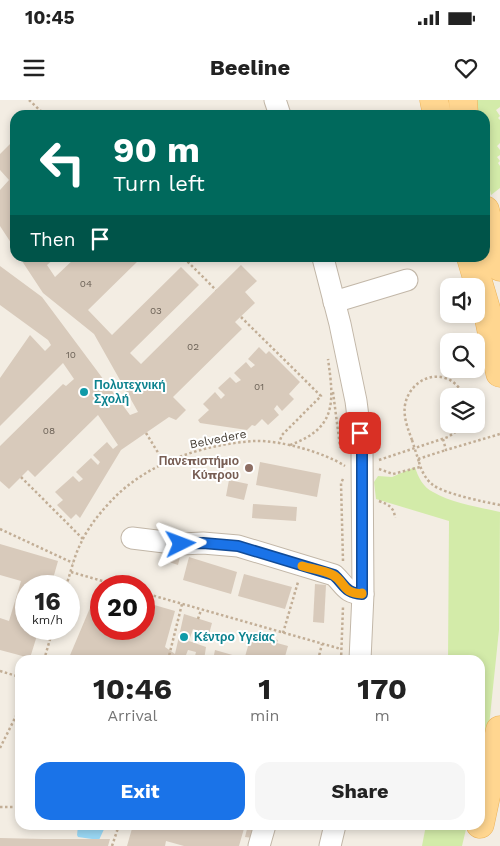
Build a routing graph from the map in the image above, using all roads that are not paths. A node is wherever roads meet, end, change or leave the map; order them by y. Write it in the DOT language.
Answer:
graph roads {
  1 [pos="490,229"];
  2 [pos="324,262"];
  3 [pos="472,262"];
  4 [pos="500,267"];
  5 [pos="407,280"];
  6 [pos="334,302"];
  7 [pos="500,373"];
  8 [pos="132,538"];
  9 [pos="362,594"];
  10 [pos="360,655"];
  11 [pos="500,730"];
  12 [pos="485,800"];
  13 [pos="264,830"];
  14 [pos="334,830"];
  15 [pos="478,830"];
  16 [pos="259,846"];
  17 [pos="330,846"];
  18 [pos="474,846"];
  1 -- 4 [label="main road"];
  2 -- 6 [label="street"];
  3 -- 7 [label="main road"];
  5 -- 6 [label="street"];
  6 -- 9 [label="street"];
  8 -- 9 [label="street"];
  9 -- 10 [label="street"];
  11 -- 12 [label="main road"];
  13 -- 16 [label="street"];
  14 -- 17 [label="street"];
  15 -- 18 [label="main road"];
}
